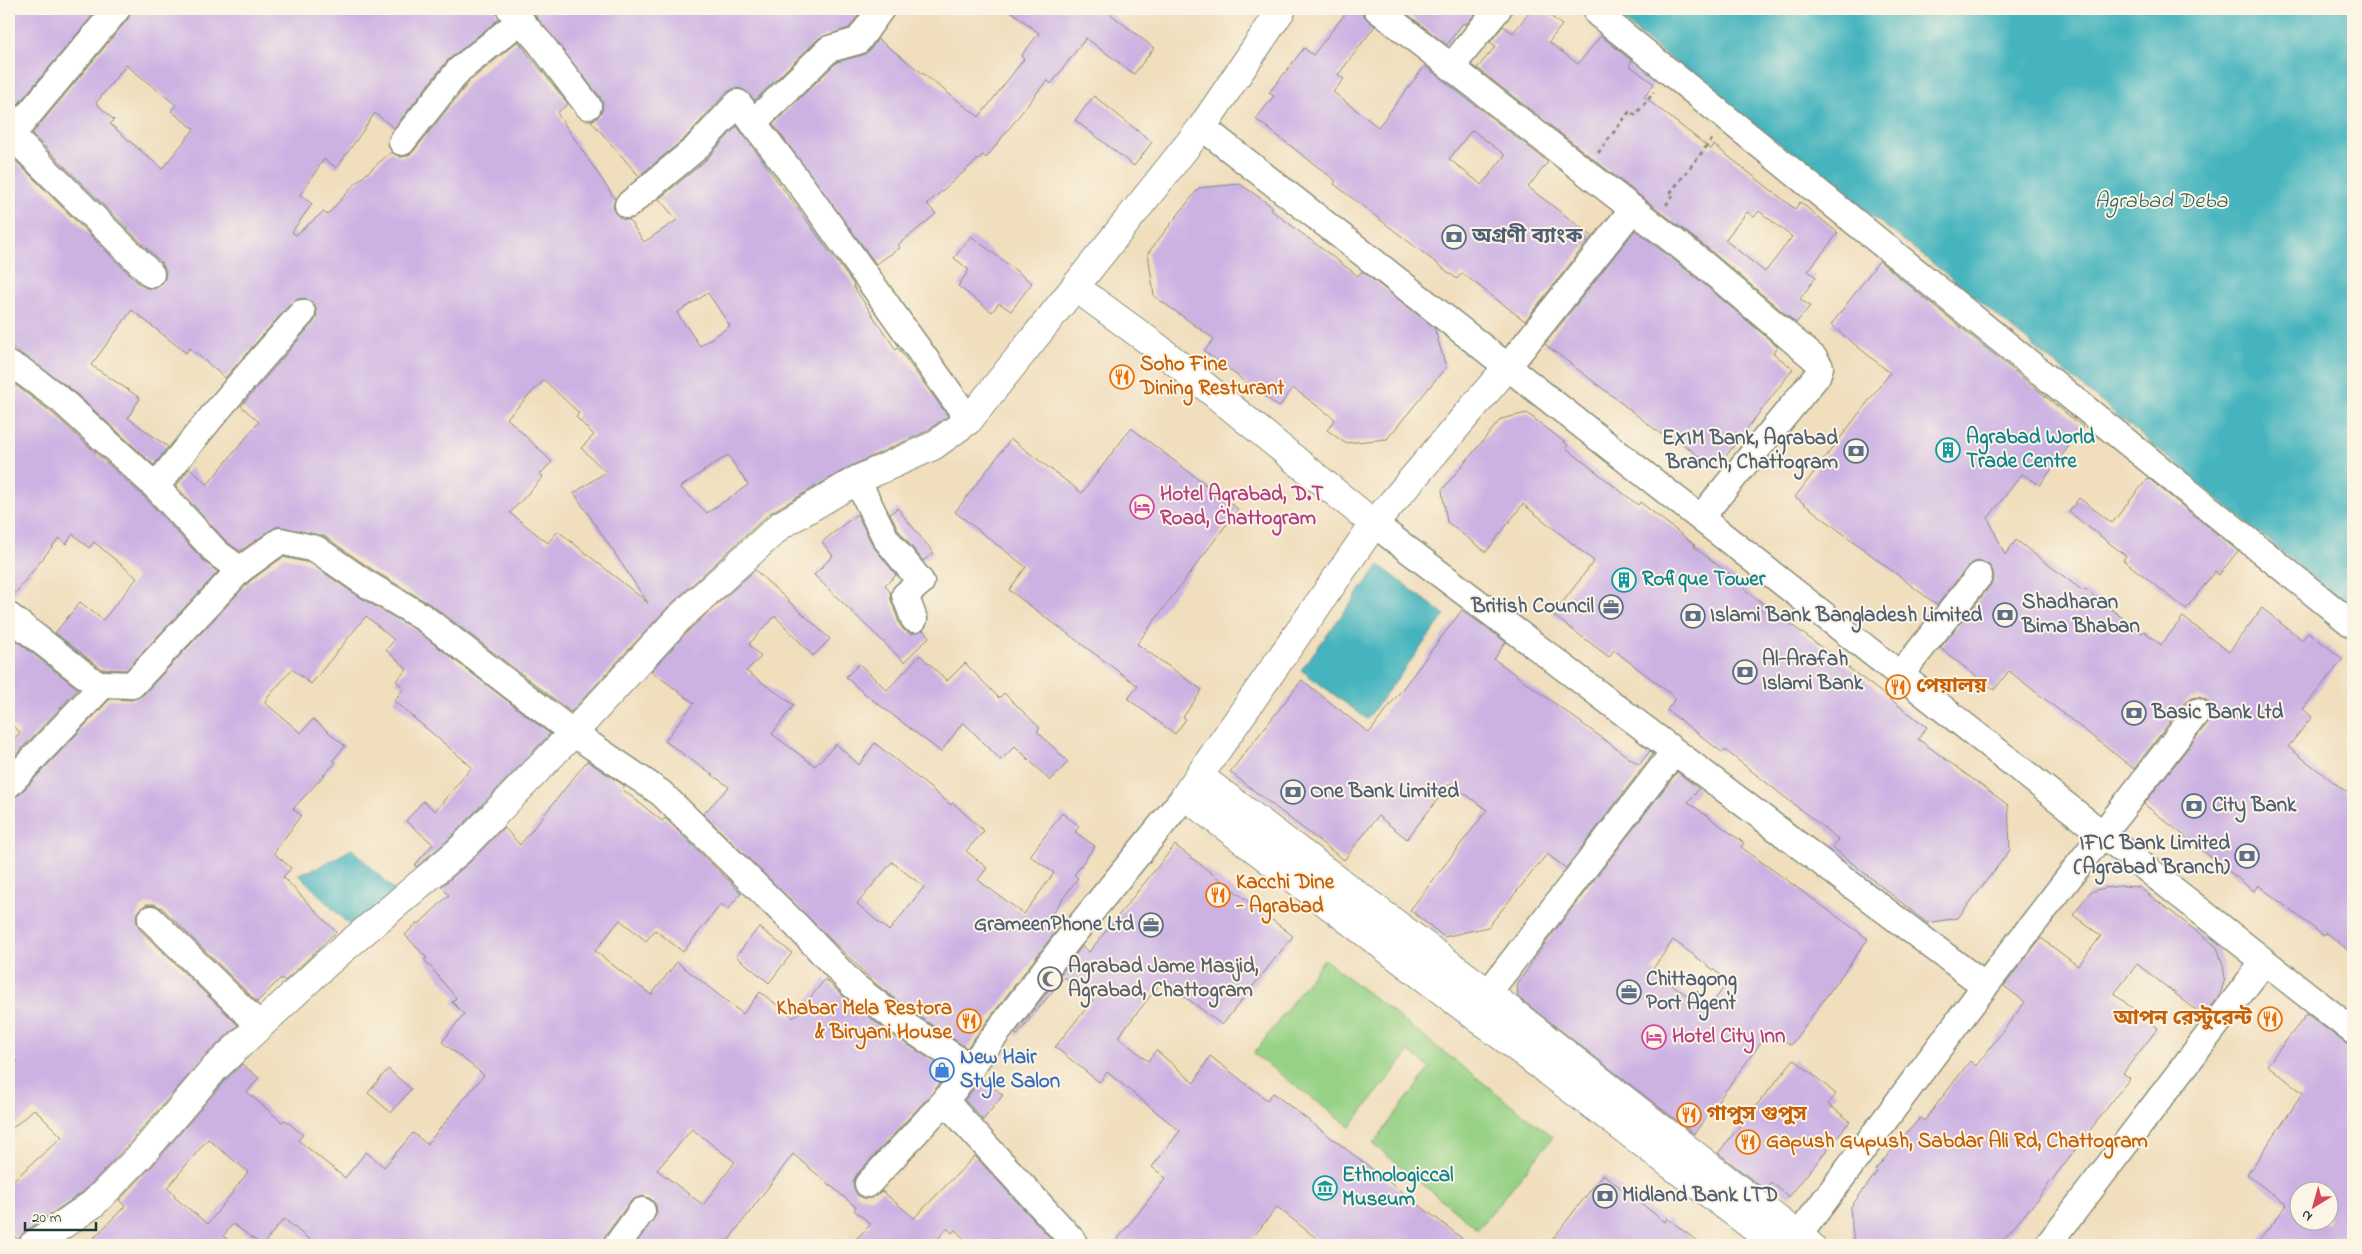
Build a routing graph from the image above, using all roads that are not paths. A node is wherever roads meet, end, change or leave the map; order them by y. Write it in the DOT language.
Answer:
graph roads {
  1 [pos="117,9"];
  2 [pos="881,9"];
  3 [pos="1282,9"];
  4 [pos="1377,9"];
  5 [pos="1498,9"];
  6 [pos="1598,9"];
  7 [pos="516,14"];
  8 [pos="1451,67"];
  9 [pos="588,106"];
  10 [pos="753,122"];
  11 [pos="1202,127"];
  12 [pos="10,136"];
  13 [pos="402,142"];
  14 [pos="628,204"];
  15 [pos="1642,216"];
  16 [pos="151,274"];
  17 [pos="1075,288"];
  18 [pos="302,313"];
  19 [pos="9,365"];
  20 [pos="1509,365"];
  21 [pos="969,420"];
  22 [pos="857,480"];
  23 [pos="156,487"];
  24 [pos="1701,517"];
  25 [pos="1374,524"];
  26 [pos="240,570"];
  27 [pos="1979,576"];
  28 [pos="9,616"];
  29 [pos="914,619"];
  30 [pos="2353,626"];
  31 [pos="1900,675"];
  32 [pos="100,687"];
  33 [pos="2196,712"];
  34 [pos="573,733"];
  35 [pos="1674,752"];
  36 [pos="9,784"];
  37 [pos="1192,786"];
  38 [pos="2102,835"];
  39 [pos="151,919"];
  40 [pos="2264,962"];
  41 [pos="1985,986"];
  42 [pos="1488,993"];
  43 [pos="259,1025"];
  44 [pos="2353,1031"];
  45 [pos="971,1068"];
  46 [pos="945,1101"];
  47 [pos="868,1184"];
  48 [pos="642,1211"];
  49 [pos="1073,1241"];
  50 [pos="1786,1243"];
  51 [pos="33,1245"];
  52 [pos="618,1245"];
  53 [pos="2048,1245"];
  1 -- 12 [label="street"];
  2 -- 10 [label="street"];
  3 -- 11 [label="street"];
  4 -- 8 [label="street"];
  5 -- 8 [label="street"];
  6 -- 30 [label="street"];
  7 -- 9 [label="street"];
  7 -- 13 [label="street"];
  8 -- 15 [label="street"];
  10 -- 14 [label="street"];
  10 -- 21 [label="street"];
  11 -- 17 [label="street"];
  11 -- 20 [label="street"];
  12 -- 16 [label="street"];
  15 -- 20 [label="street"];
  15 -- 24 [label="street"];
  17 -- 21 [label="street"];
  17 -- 25 [label="street"];
  18 -- 23 [label="street"];
  19 -- 23 [label="street"];
  20 -- 24 [label="street"];
  20 -- 25 [label="street"];
  21 -- 22 [label="street"];
  22 -- 29 [label="street"];
  22 -- 34 [label="street"];
  23 -- 26 [label="street"];
  24 -- 31 [label="street"];
  25 -- 35 [label="street"];
  25 -- 37 [label="street"];
  26 -- 32 [label="street"];
  26 -- 34 [label="street"];
  27 -- 31 [label="street"];
  28 -- 32 [label="street"];
  31 -- 38 [label="street"];
  32 -- 36 [label="street"];
  33 -- 38 [label="street"];
  34 -- 43 [label="street"];
  34 -- 45 [label="street"];
  35 -- 41 [label="street"];
  35 -- 42 [label="street"];
  37 -- 42 [label="street"];
  37 -- 45 [label="street"];
  37 -- 50 [label="street"];
  38 -- 40 [label="street"];
  38 -- 41 [label="street"];
  39 -- 43 [label="street"];
  40 -- 44 [label="street"];
  40 -- 53 [label="street"];
  41 -- 50 [label="street"];
  42 -- 50 [label="street"];
  43 -- 51 [label="street"];
  45 -- 46 [label="street"];
  46 -- 47 [label="street"];
  46 -- 49 [label="street"];
  48 -- 52 [label="street"];
}
